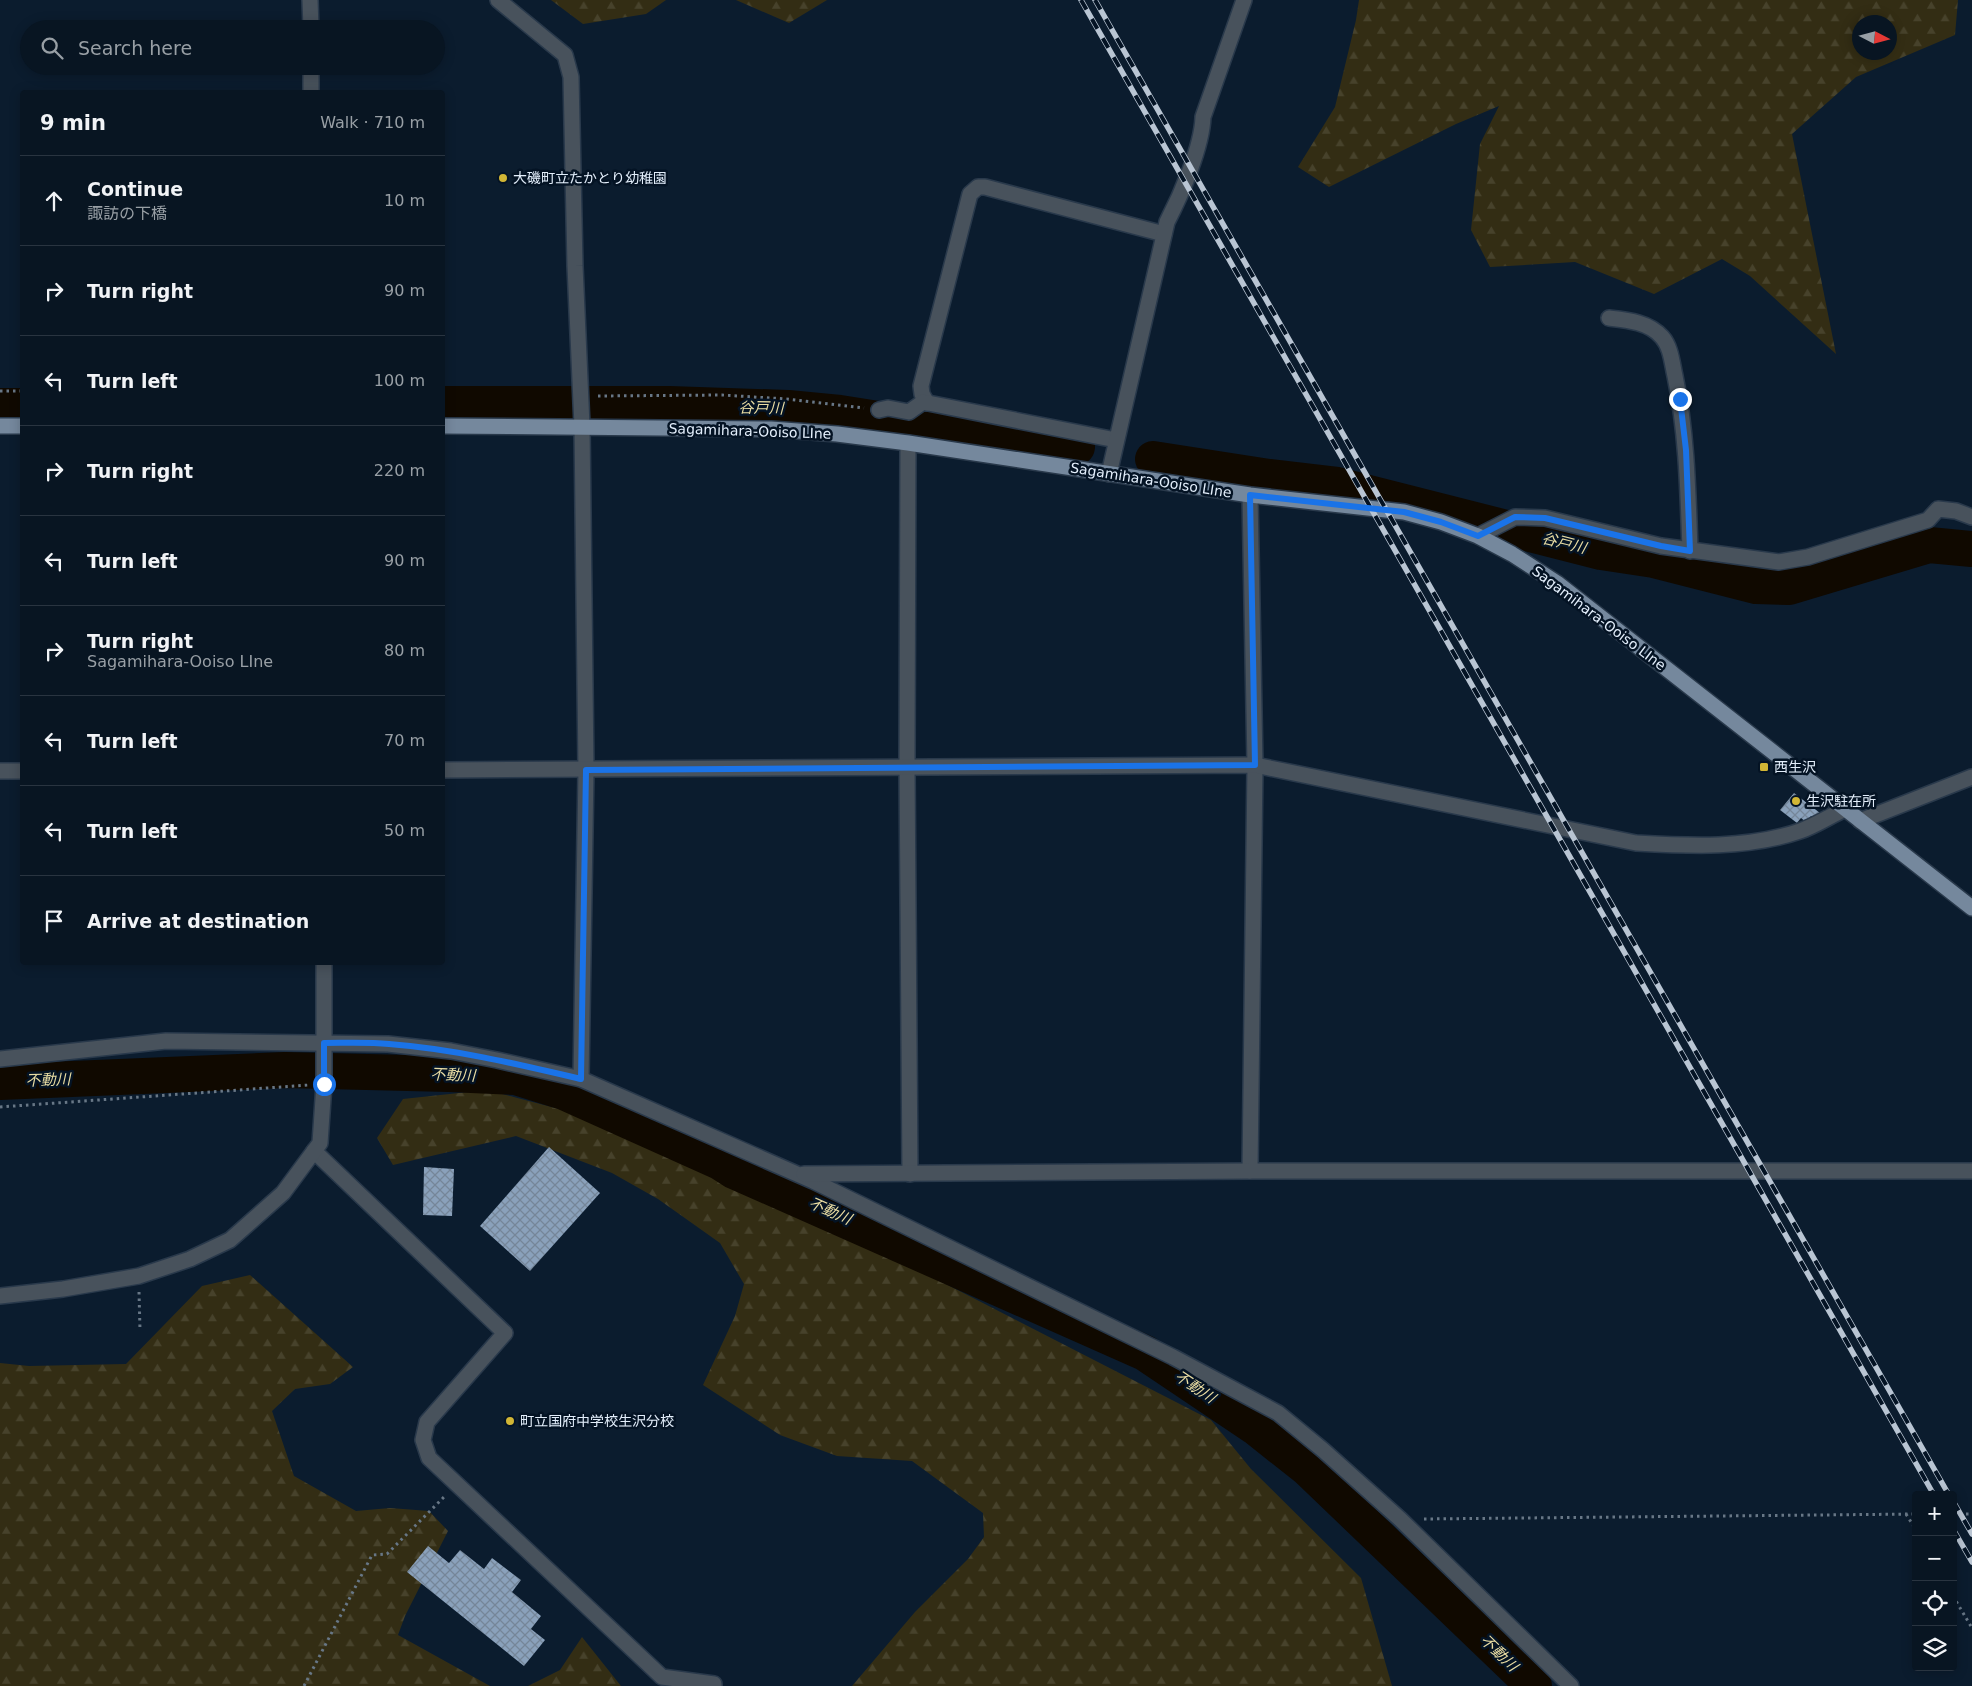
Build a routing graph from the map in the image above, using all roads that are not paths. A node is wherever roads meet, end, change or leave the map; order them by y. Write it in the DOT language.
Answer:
graph roads {
  1 [pos="310,0"];
  2 [pos="498,0"];
  3 [pos="1244,0"];
  4 [pos="310,20"];
  5 [pos="311,75"];
  6 [pos="311,90"];
  7 [pos="1164,234"];
  8 [pos="1609,318"];
  9 [pos="927,403"];
  10 [pos="581,409"];
  11 [pos="880,410"];
  12 [pos="0,426"];
  13 [pos="20,426"];
  14 [pos="445,426"];
  15 [pos="1116,440"];
  16 [pos="908,443"];
  17 [pos="1109,474"];
  18 [pos="1250,495"];
  19 [pos="1972,517"];
  20 [pos="1484,532"];
  21 [pos="1690,551"];
  22 [pos="1255,765"];
  23 [pos="907,768"];
  24 [pos="445,770"];
  25 [pos="586,770"];
  26 [pos="0,771"];
  27 [pos="20,771"];
  28 [pos="1972,777"];
  29 [pos="1845,809"];
  30 [pos="1860,822"];
  31 [pos="1972,908"];
  32 [pos="324,965"];
  33 [pos="324,1043"];
  34 [pos="0,1060"];
  35 [pos="581,1079"];
  36 [pos="314,1151"];
  37 [pos="1250,1171"];
  38 [pos="1972,1171"];
  39 [pos="795,1174"];
  40 [pos="910,1174"];
  41 [pos="0,1296"];
  42 [pos="714,1686"];
  43 [pos="1571,1686"];
  1 -- 4 [label="street"];
  2 -- 10 [label="street"];
  3 -- 7 [label="street"];
  5 -- 6 [label="street"];
  7 -- 9 [label="street"];
  7 -- 15 [label="street"];
  8 -- 21 [label="street"];
  9 -- 11 [label="street"];
  9 -- 15 [label="street"];
  10 -- 14 [label="main road, Sagamihara-Ooiso LIne"];
  10 -- 16 [label="main road, Sagamihara-Ooiso LIne"];
  10 -- 25 [label="street"];
  12 -- 13 [label="main road"];
  15 -- 17 [label="street"];
  16 -- 17 [label="main road, Sagamihara-Ooiso LIne"];
  16 -- 23 [label="street"];
  17 -- 18 [label="main road, Sagamihara-Ooiso LIne"];
  18 -- 20 [label="main road, Sagamihara-Ooiso LIne"];
  18 -- 22 [label="street"];
  19 -- 21 [label="street"];
  20 -- 21 [label="street"];
  20 -- 29 [label="main road, Sagamihara-Ooiso LIne"];
  22 -- 23 [label="street"];
  22 -- 29 [label="street"];
  22 -- 37 [label="street"];
  23 -- 25 [label="street"];
  23 -- 40 [label="street"];
  24 -- 25 [label="street"];
  25 -- 35 [label="street"];
  26 -- 27 [label="street"];
  28 -- 30 [label="street"];
  29 -- 30 [label="main road, Sagamihara-Ooiso LIne"];
  30 -- 31 [label="main road, Sagamihara-Ooiso LIne"];
  32 -- 33 [label="street"];
  33 -- 34 [label="street"];
  33 -- 35 [label="street"];
  33 -- 36 [label="street"];
  35 -- 39 [label="street"];
  36 -- 41 [label="street"];
  36 -- 42 [label="street"];
  37 -- 38 [label="street"];
  37 -- 40 [label="street"];
  39 -- 40 [label="street"];
  39 -- 43 [label="street"];
}
